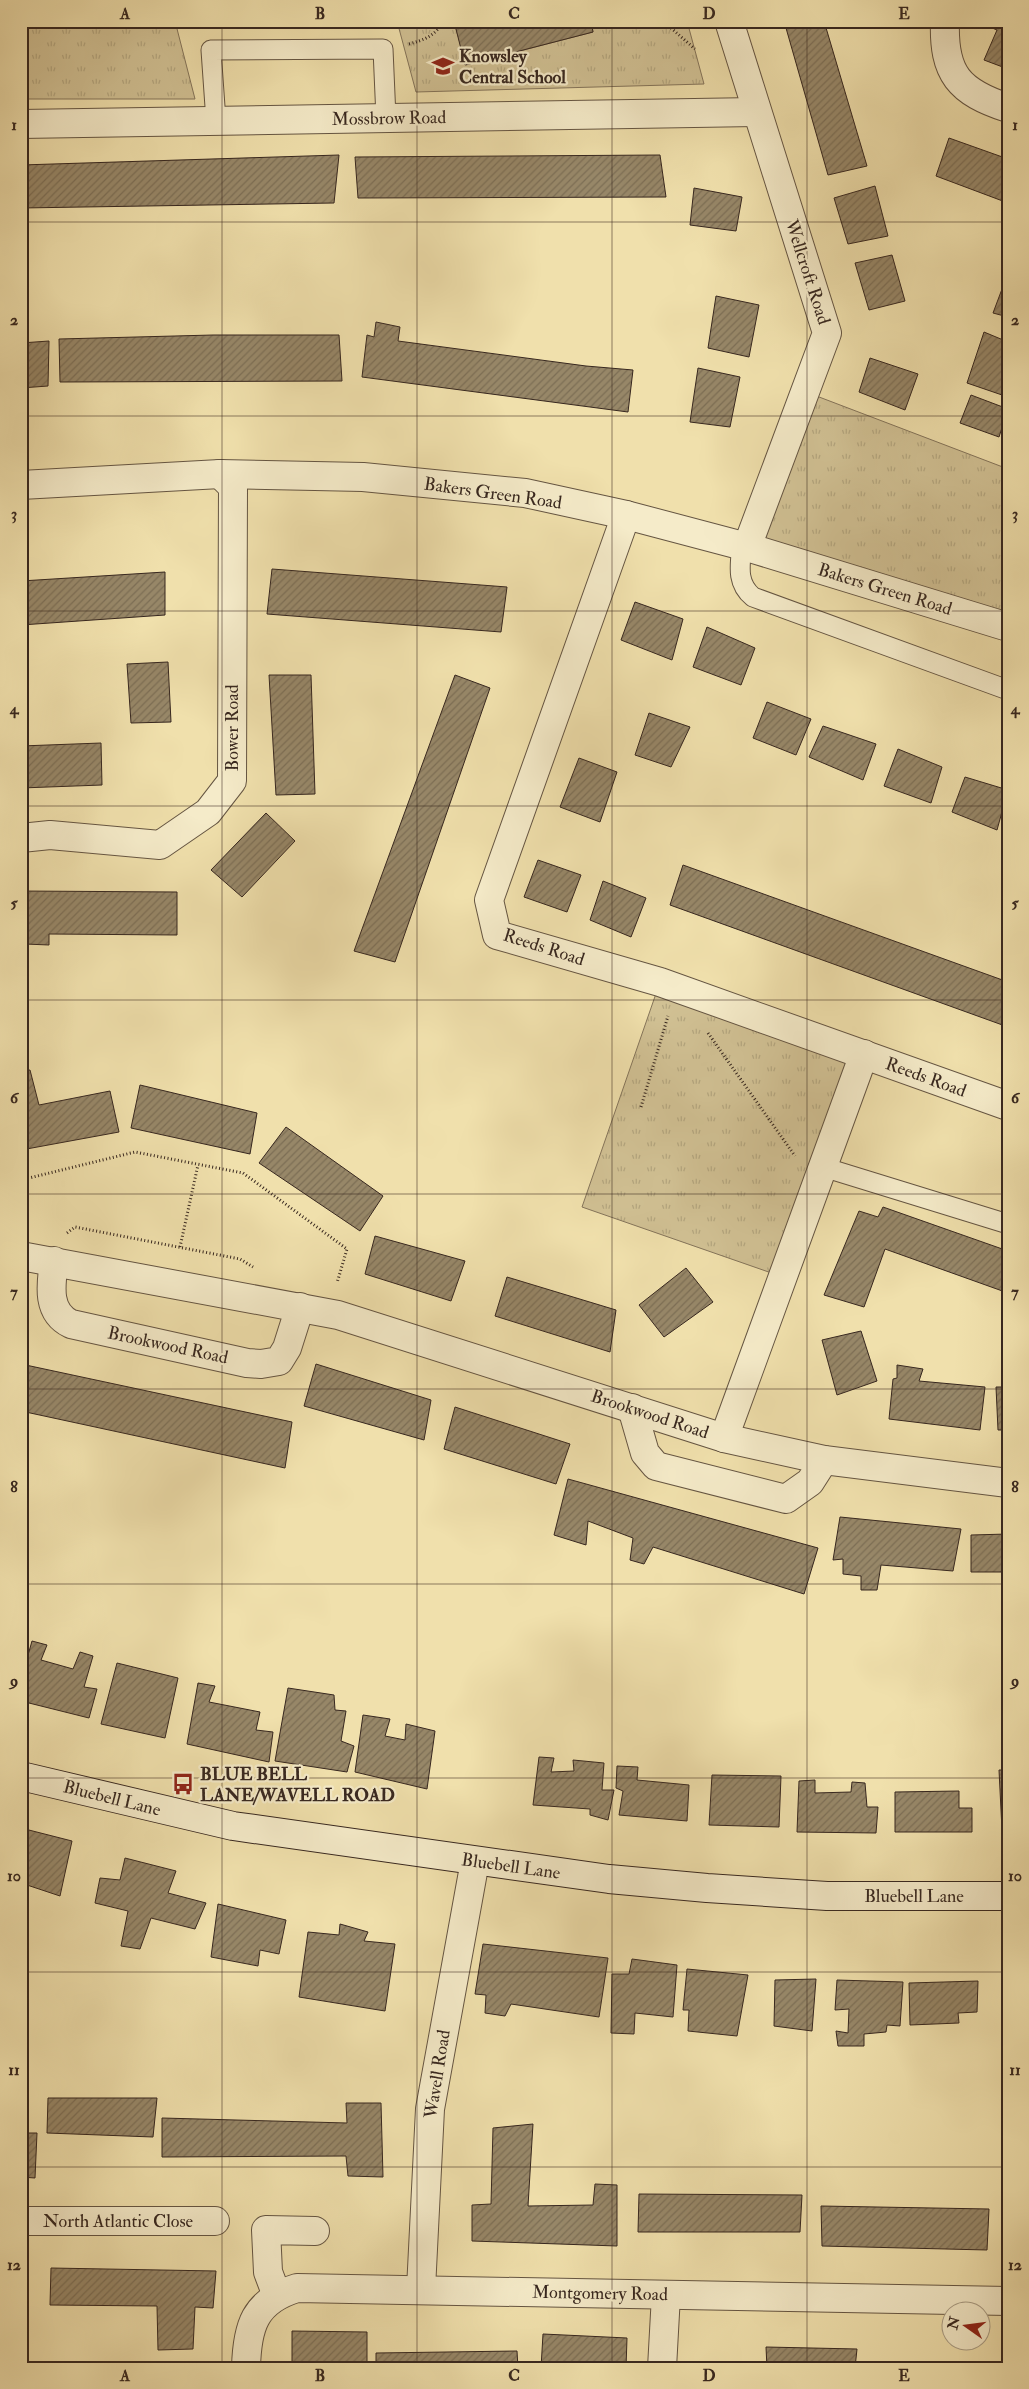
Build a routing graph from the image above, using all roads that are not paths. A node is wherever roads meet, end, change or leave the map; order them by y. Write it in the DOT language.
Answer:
graph roads {
  1 [pos="729,21"];
  2 [pos="945,21"];
  3 [pos="1008,108"];
  4 [pos="756,112"];
  5 [pos="386,118"];
  6 [pos="216,121"];
  7 [pos="21,124"];
  8 [pos="220,474"];
  9 [pos="21,485"];
  10 [pos="626,515"];
  11 [pos="745,546"];
  12 [pos="1008,627"];
  13 [pos="1008,690"];
  14 [pos="21,838"];
  15 [pos="864,1054"];
  16 [pos="1008,1106"];
  17 [pos="819,1177"];
  18 [pos="1008,1224"];
  19 [pos="58,1248"];
  20 [pos="21,1256"];
  21 [pos="300,1307"];
  22 [pos="632,1408"];
  23 [pos="724,1438"];
  24 [pos="824,1460"];
  25 [pos="1008,1483"];
  26 [pos="21,1776"];
  27 [pos="475,1861"];
  28 [pos="1008,1896"];
  29 [pos="21,2222"];
  30 [pos="215,2222"];
  31 [pos="315,2231"];
  32 [pos="421,2290"];
  33 [pos="666,2295"];
  34 [pos="277,2296"];
  35 [pos="1008,2301"];
  36 [pos="246,2368"];
  37 [pos="662,2368"];
  1 -- 4 [label="street, Wellcroft Road"];
  2 -- 3 [label="street"];
  4 -- 5 [label="street, Mossbrow Road"];
  4 -- 11 [label="street, Wellcroft Road"];
  5 -- 6 [label="street, Mossbrow Road"];
  5 -- 6 [label="lane"];
  6 -- 7 [label="street, Mossbrow Road"];
  8 -- 9 [label="street, Bakers Green Road"];
  8 -- 10 [label="street, Bakers Green Road"];
  8 -- 14 [label="street, Bower Road"];
  10 -- 11 [label="street, Bakers Green Road"];
  10 -- 15 [label="street, Reeds Road"];
  11 -- 12 [label="street, Bakers Green Road"];
  11 -- 13 [label="lane"];
  15 -- 16 [label="street, Reeds Road"];
  15 -- 17 [label="street"];
  17 -- 18 [label="lane"];
  17 -- 23 [label="street"];
  19 -- 20 [label="street, Brookwood Road"];
  19 -- 21 [label="street, Brookwood Road"];
  19 -- 21 [label="street, Brookwood Road"];
  21 -- 22 [label="street, Brookwood Road"];
  22 -- 23 [label="street, Brookwood Road"];
  22 -- 24 [label="street"];
  23 -- 24 [label="street, Brookwood Road"];
  24 -- 25 [label="street, Brookwood Road"];
  26 -- 27 [label="street, Bluebell Lane"];
  27 -- 28 [label="street, Bluebell Lane"];
  27 -- 32 [label="street, Wavell Road"];
  29 -- 30 [label="street, North Atlantic Close"];
  31 -- 34 [label="street"];
  32 -- 33 [label="street, Montgomery Road"];
  32 -- 34 [label="street, Montgomery Road"];
  33 -- 35 [label="street, Montgomery Road"];
  33 -- 37 [label="street"];
  34 -- 36 [label="street, Montgomery Road"];
}
